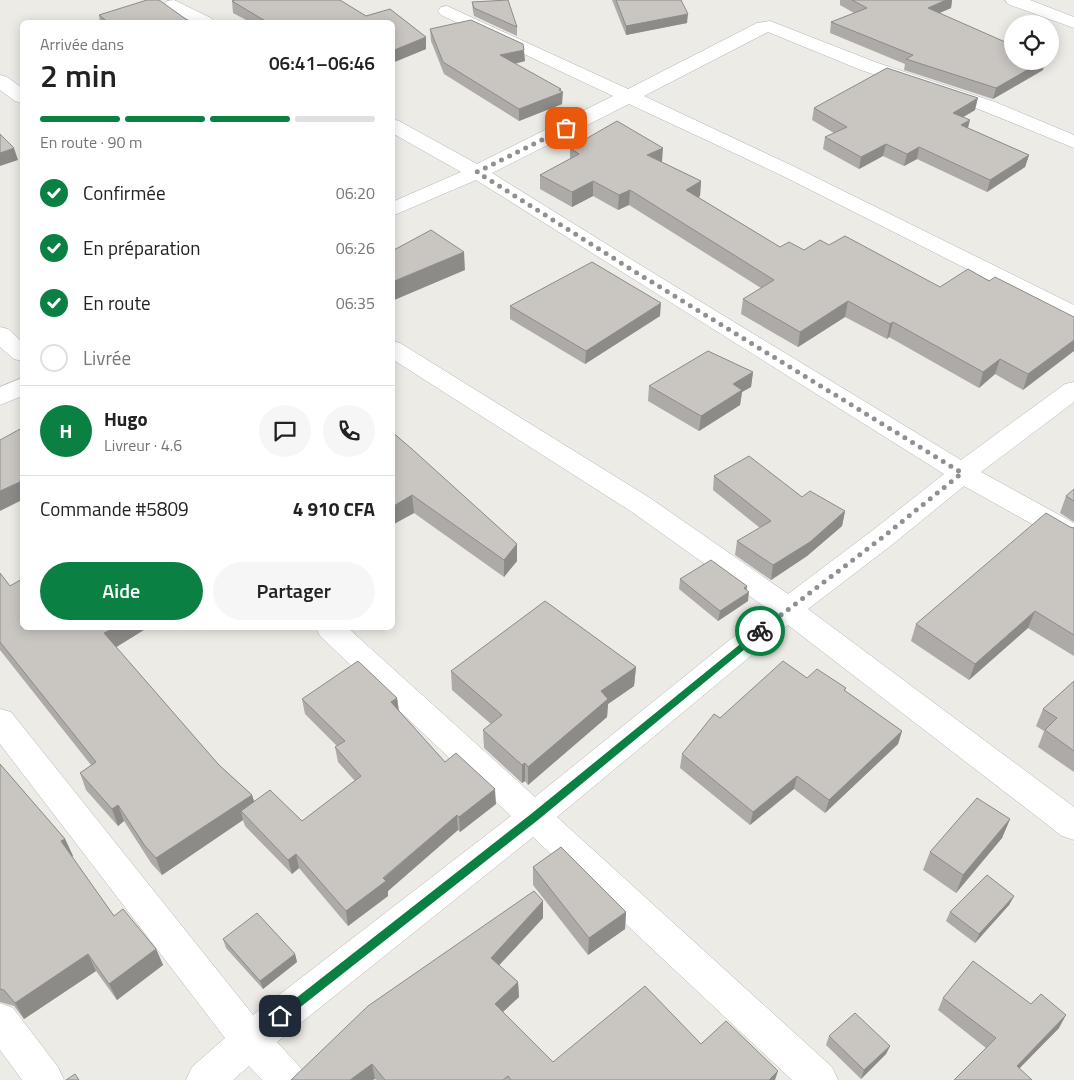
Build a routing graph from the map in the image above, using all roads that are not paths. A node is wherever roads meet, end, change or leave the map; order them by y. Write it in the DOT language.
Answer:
graph roads {
  1 [pos="1014,0"];
  2 [pos="173,5"];
  3 [pos="447,11"];
  4 [pos="201,20"];
  5 [pos="1074,22"];
  6 [pos="0,81"];
  7 [pos="20,95"];
  8 [pos="626,97"];
  9 [pos="395,127"];
  10 [pos="1074,142"];
  11 [pos="477,172"];
  12 [pos="395,209"];
  13 [pos="1074,314"];
  14 [pos="0,334"];
  15 [pos="395,350"];
  16 [pos="20,352"];
  17 [pos="20,387"];
  18 [pos="1074,390"];
  19 [pos="0,397"];
  20 [pos="962,473"];
  21 [pos="1074,535"];
  22 [pos="788,608"];
  23 [pos="332,630"];
  24 [pos="0,721"];
  25 [pos="534,817"];
  26 [pos="1074,826"];
  27 [pos="0,1020"];
  28 [pos="250,1040"];
  29 [pos="45,1080"];
  30 [pos="205,1080"];
  31 [pos="287,1080"];
  32 [pos="819,1080"];
  1 -- 5 [label="street"];
  2 -- 4 [label="street"];
  3 -- 8 [label="street"];
  6 -- 7 [label="street"];
  8 -- 10 [label="street"];
  8 -- 11 [label="street"];
  8 -- 13 [label="street"];
  9 -- 11 [label="street"];
  11 -- 12 [label="street"];
  11 -- 20 [label="street"];
  14 -- 16 [label="street"];
  15 -- 22 [label="street"];
  17 -- 19 [label="street"];
  18 -- 20 [label="street"];
  20 -- 21 [label="street"];
  20 -- 22 [label="street"];
  22 -- 25 [label="street"];
  22 -- 26 [label="street"];
  23 -- 25 [label="street"];
  24 -- 28 [label="street"];
  25 -- 28 [label="street"];
  25 -- 32 [label="street"];
  27 -- 29 [label="street"];
  28 -- 30 [label="street"];
  28 -- 31 [label="street"];
}
